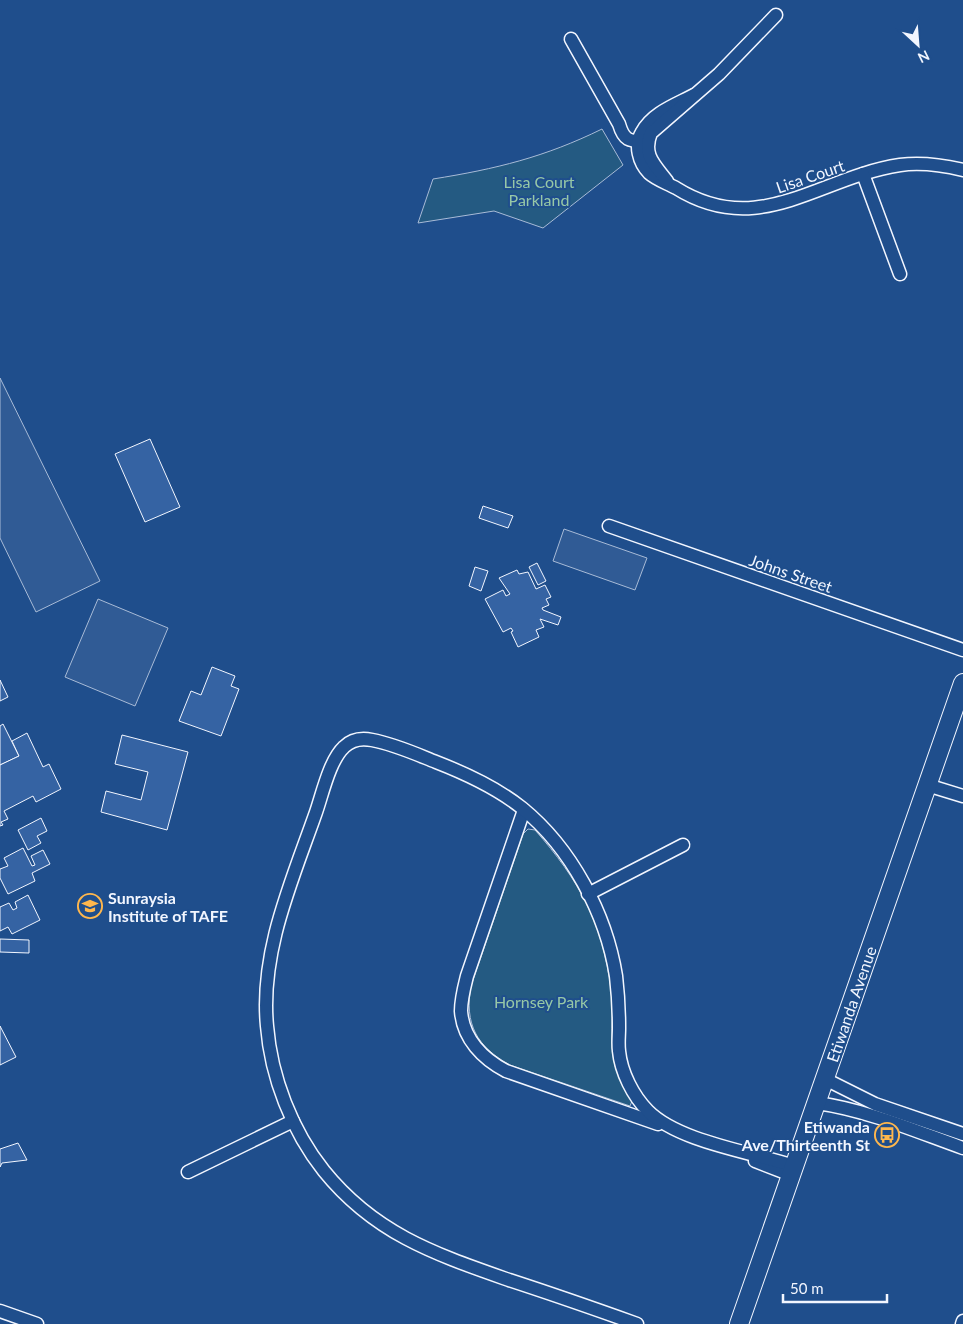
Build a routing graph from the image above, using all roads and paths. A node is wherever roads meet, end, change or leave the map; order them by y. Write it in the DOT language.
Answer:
graph roads {
  1 [pos="776,15"];
  2 [pos="570,39"];
  3 [pos="642,139"];
  4 [pos="963,170"];
  5 [pos="863,174"];
  6 [pos="900,274"];
  7 [pos="609,526"];
  8 [pos="963,650"];
  9 [pos="963,683"];
  10 [pos="929,781"];
  11 [pos="963,790"];
  12 [pos="963,796"];
  13 [pos="524,810"];
  14 [pos="683,845"];
  15 [pos="588,894"];
  16 [pos="825,1079"];
  17 [pos="817,1103"];
  18 [pos="293,1121"];
  19 [pos="672,1129"];
  20 [pos="963,1134"];
  21 [pos="963,1148"];
  22 [pos="793,1171"];
  23 [pos="188,1172"];
  24 [pos="0,1311"];
  25 [pos="37,1324"];
  26 [pos="637,1324"];
  27 [pos="739,1324"];
  1 -- 3 [label="street"];
  2 -- 3 [label="street"];
  3 -- 5 [label="street, Lisa Court"];
  4 -- 5 [label="street, Lisa Court"];
  5 -- 6 [label="street"];
  7 -- 8 [label="street, Johns Street"];
  9 -- 10 [label="street, Etiwanda Avenue"];
  10 -- 11 [label="street"];
  10 -- 12 [label="street"];
  10 -- 16 [label="street, Etiwanda Avenue"];
  13 -- 15 [label="street"];
  13 -- 18 [label="street"];
  13 -- 19 [label="street"];
  14 -- 15 [label="street"];
  15 -- 19 [label="street"];
  16 -- 17 [label="street, Etiwanda Avenue"];
  16 -- 20 [label="street"];
  17 -- 21 [label="street"];
  17 -- 22 [label="street, Etiwanda Avenue"];
  18 -- 23 [label="street"];
  18 -- 26 [label="street"];
  19 -- 22 [label="street"];
  22 -- 27 [label="street, Etiwanda Avenue"];
  24 -- 25 [label="street"];
}
